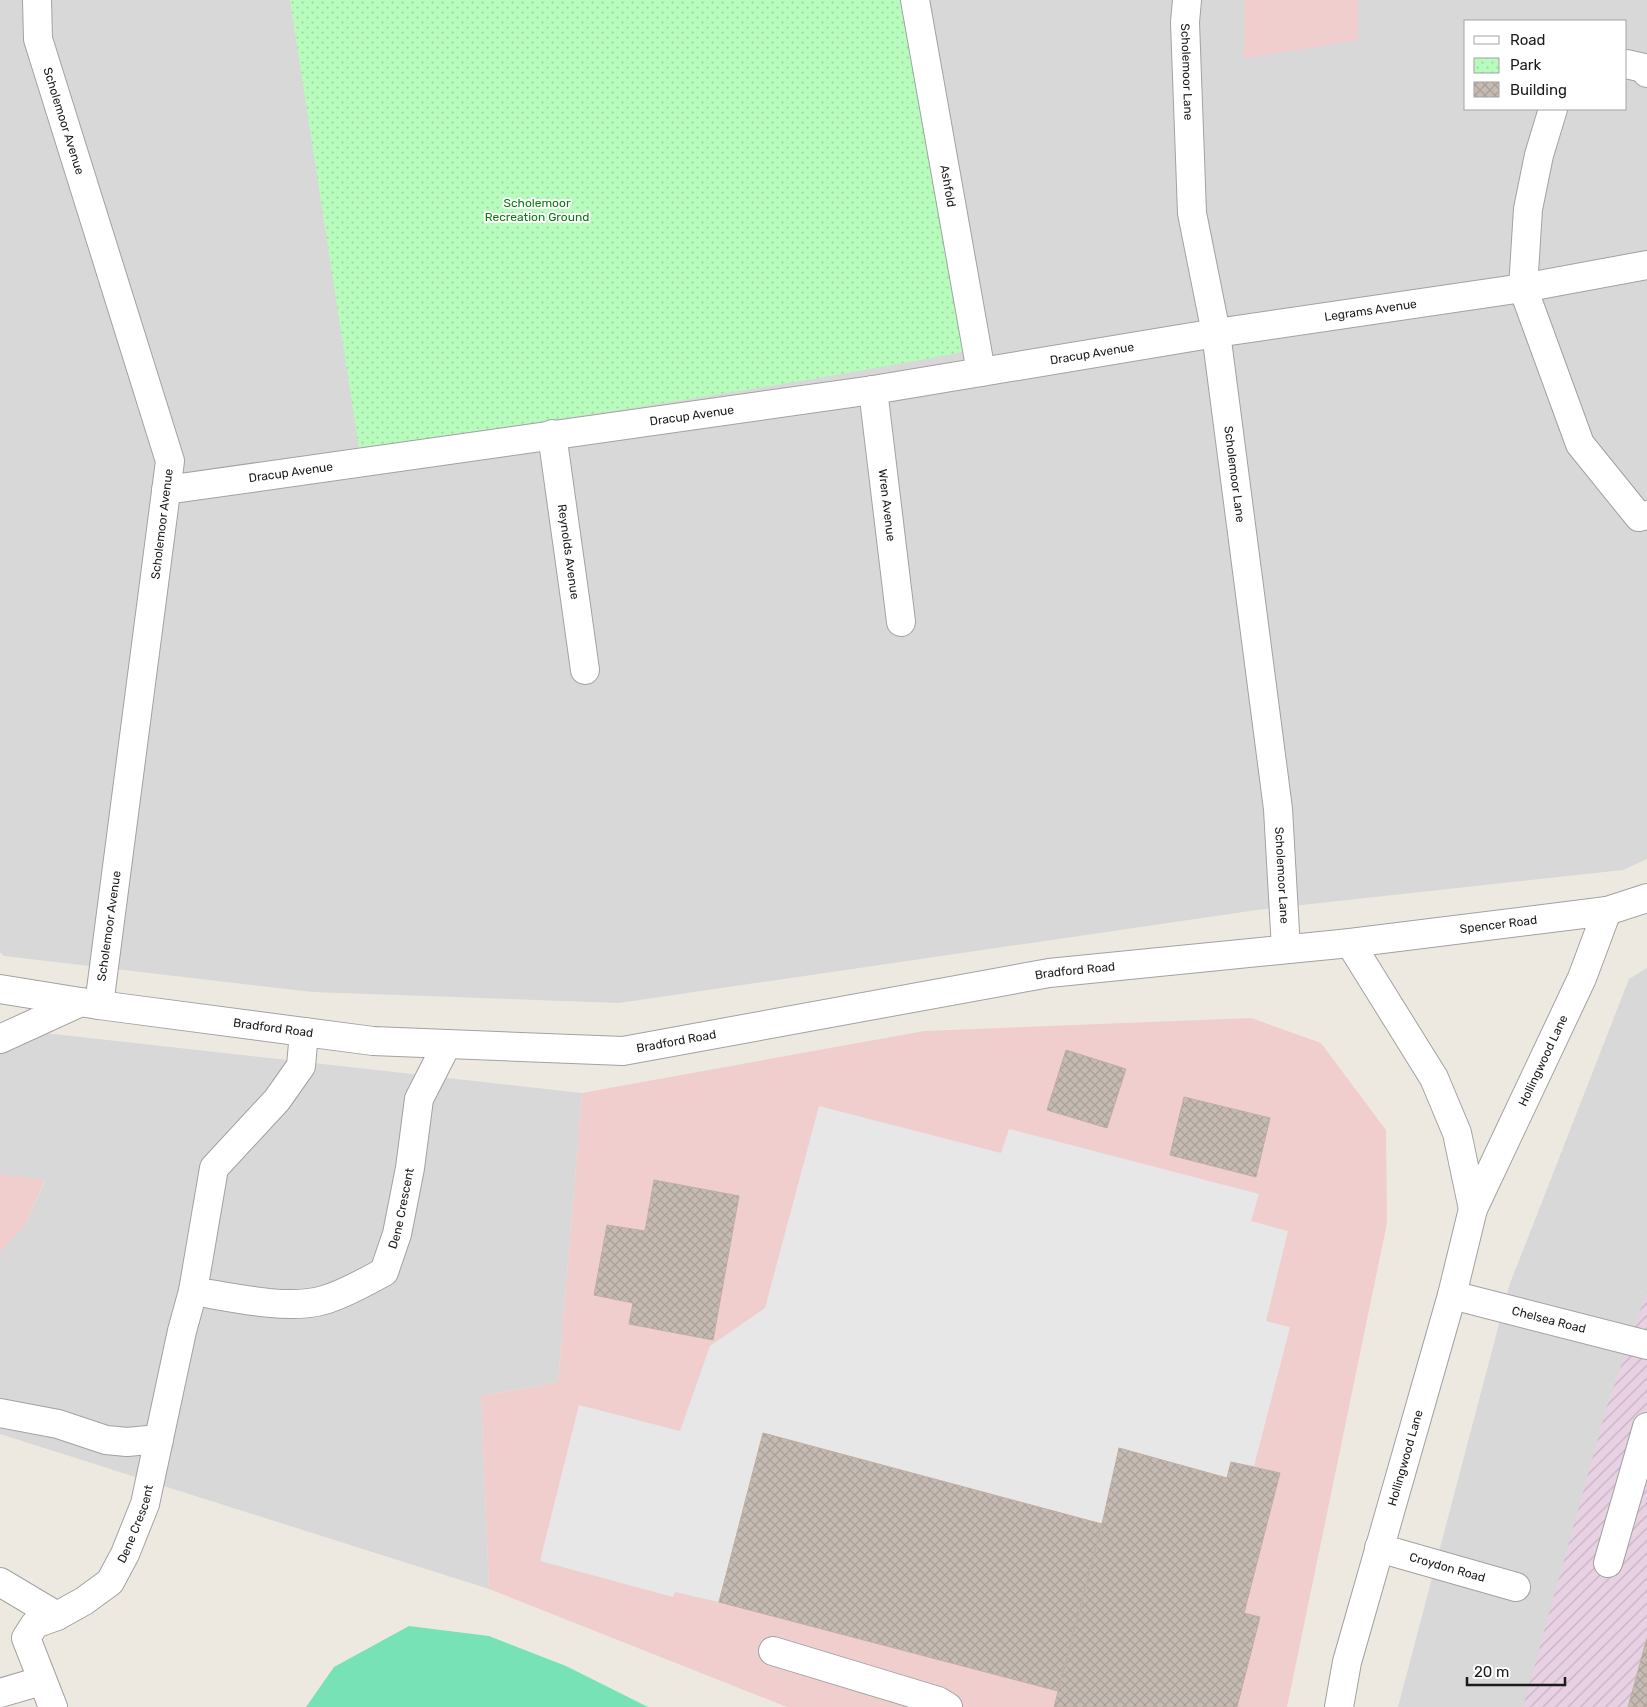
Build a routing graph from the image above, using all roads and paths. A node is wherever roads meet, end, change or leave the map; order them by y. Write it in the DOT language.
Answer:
graph roads {
  1 [pos="37,0"];
  2 [pos="916,0"];
  3 [pos="1187,0"];
  4 [pos="1627,64"];
  5 [pos="1647,73"];
  6 [pos="1553,110"];
  7 [pos="1647,265"];
  8 [pos="1523,288"];
  9 [pos="1216,333"];
  10 [pos="981,372"];
  11 [pos="873,390"];
  12 [pos="552,434"];
  13 [pos="166,490"];
  14 [pos="1647,516"];
  15 [pos="901,622"];
  16 [pos="584,670"];
  17 [pos="1647,898"];
  18 [pos="1607,910"];
  19 [pos="1350,943"];
  20 [pos="1286,949"];
  21 [pos="0,989"];
  22 [pos="90,1004"];
  23 [pos="304,1032"];
  24 [pos="0,1039"];
  25 [pos="447,1044"];
  26 [pos="1473,1209"];
  27 [pos="193,1290"];
  28 [pos="1452,1295"];
  29 [pos="1647,1345"];
  30 [pos="0,1413"];
  31 [pos="1647,1427"];
  32 [pos="159,1439"];
  33 [pos="1379,1548"];
  34 [pos="1608,1562"];
  35 [pos="0,1582"];
  36 [pos="1516,1587"];
  37 [pos="57,1616"];
  38 [pos="773,1651"];
  39 [pos="42,1681"];
  40 [pos="0,1692"];
  41 [pos="53,1707"];
  42 [pos="948,1707"];
  43 [pos="1339,1707"];
  1 -- 13 [label="street, Scholemoor Avenue"];
  2 -- 10 [label="street, Ashfold"];
  3 -- 9 [label="street, Scholemoor Lane"];
  4 -- 5 [label="street"];
  6 -- 8 [label="street"];
  7 -- 8 [label="street, Legrams Avenue"];
  8 -- 9 [label="street, Legrams Avenue"];
  8 -- 14 [label="street"];
  9 -- 10 [label="street, Dracup Avenue"];
  9 -- 20 [label="street, Scholemoor Lane"];
  10 -- 11 [label="street, Dracup Avenue"];
  11 -- 12 [label="street, Dracup Avenue"];
  11 -- 15 [label="street, Wren Avenue"];
  12 -- 13 [label="street, Dracup Avenue"];
  12 -- 16 [label="street, Reynolds Avenue"];
  13 -- 22 [label="street, Scholemoor Avenue"];
  17 -- 18 [label="street, Spencer Road"];
  18 -- 19 [label="street, Spencer Road"];
  18 -- 26 [label="street, Hollingwood Lane"];
  19 -- 20 [label="street, Bradford Road"];
  19 -- 26 [label="street, Hollingwood Lane"];
  20 -- 25 [label="street, Bradford Road"];
  21 -- 22 [label="street, Bradford Road"];
  22 -- 23 [label="street, Bradford Road"];
  22 -- 24 [label="street"];
  23 -- 25 [label="street, Bradford Road"];
  23 -- 27 [label="street, Dene Crescent"];
  25 -- 27 [label="street, Dene Crescent"];
  26 -- 28 [label="street, Hollingwood Lane"];
  27 -- 32 [label="street, Dene Crescent"];
  28 -- 29 [label="street, Chelsea Road"];
  28 -- 33 [label="street, Hollingwood Lane"];
  30 -- 32 [label="street"];
  31 -- 34 [label="street"];
  32 -- 37 [label="street, Dene Crescent"];
  33 -- 36 [label="street, Croydon Road"];
  33 -- 43 [label="street, Hollingwood Lane"];
  35 -- 37 [label="street"];
  37 -- 39 [label="street, Dene Crescent"];
  38 -- 42 [label="street"];
  39 -- 40 [label="street"];
  39 -- 41 [label="street, Dene Crescent"];
}
